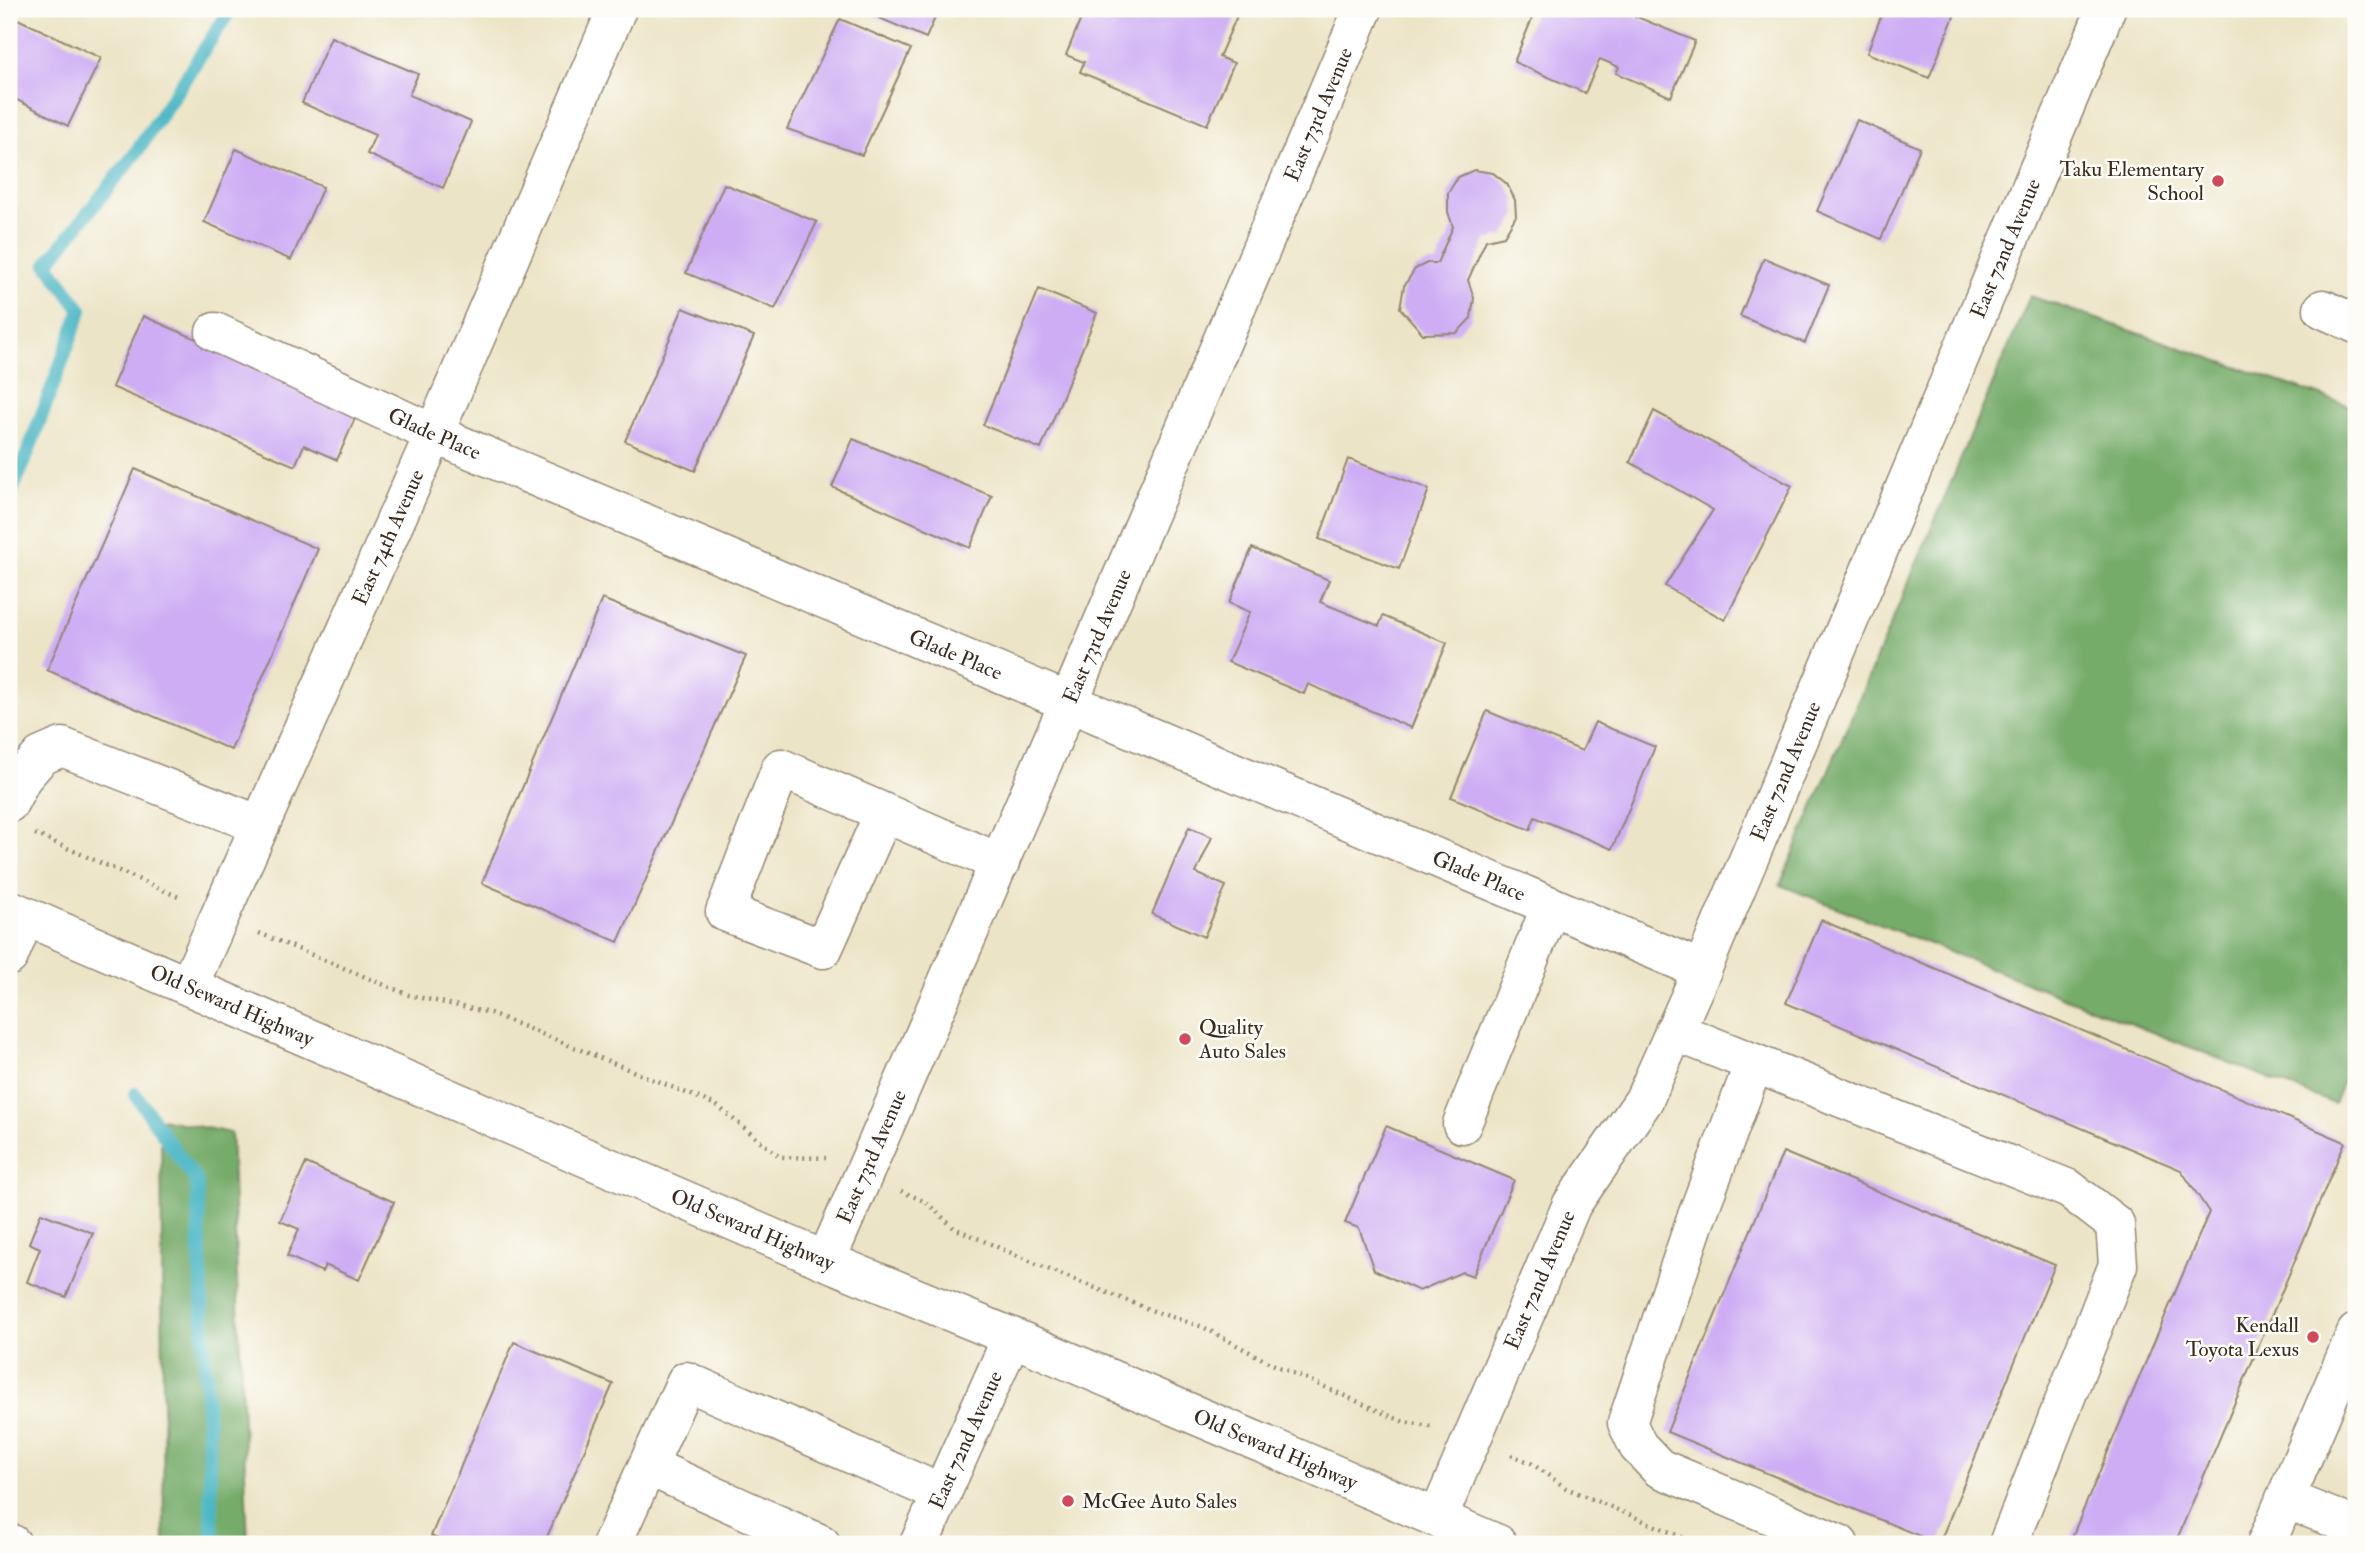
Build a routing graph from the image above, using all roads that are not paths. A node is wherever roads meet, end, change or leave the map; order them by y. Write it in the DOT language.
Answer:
graph roads {
  1 [pos="617,9"];
  2 [pos="1363,9"];
  3 [pos="2106,9"];
  4 [pos="215,332"];
  5 [pos="434,434"];
  6 [pos="1069,702"];
  7 [pos="9,803"];
  8 [pos="884,813"];
  9 [pos="260,825"];
  10 [pos="1000,863"];
  11 [pos="1551,906"];
  12 [pos="17,913"];
  13 [pos="9,956"];
  14 [pos="1702,970"];
  15 [pos="189,985"];
  16 [pos="1674,1031"];
  17 [pos="1754,1063"];
  18 [pos="1462,1124"];
  19 [pos="826,1261"];
  20 [pos="2356,1333"];
  21 [pos="1012,1337"];
  22 [pos="2346,1383"];
  23 [pos="648,1466"];
  24 [pos="942,1494"];
  25 [pos="2285,1499"];
  26 [pos="1438,1518"];
  27 [pos="2356,1527"];
  28 [pos="612,1544"];
  29 [pos="821,1544"];
  30 [pos="919,1544"];
  31 [pos="1498,1544"];
  32 [pos="1839,1544"];
  33 [pos="2008,1544"];
  34 [pos="2266,1544"];
  1 -- 5 [label="street, East 74th Avenue"];
  2 -- 6 [label="street, East 73rd Avenue"];
  3 -- 14 [label="street, East 72nd Avenue"];
  4 -- 5 [label="street, Glade Place"];
  5 -- 6 [label="street, Glade Place"];
  5 -- 9 [label="street, East 74th Avenue"];
  6 -- 10 [label="street, East 73rd Avenue"];
  6 -- 11 [label="street, Glade Place"];
  7 -- 9 [label="street"];
  8 -- 8 [label="street"];
  8 -- 10 [label="street"];
  9 -- 15 [label="street, East 74th Avenue"];
  10 -- 19 [label="street, East 73rd Avenue"];
  11 -- 14 [label="street, Glade Place"];
  11 -- 18 [label="street"];
  12 -- 13 [label="street"];
  12 -- 15 [label="street, Old Seward Highway"];
  14 -- 16 [label="street, East 72nd Avenue"];
  15 -- 19 [label="street, Old Seward Highway"];
  16 -- 17 [label="street"];
  16 -- 26 [label="street, East 72nd Avenue"];
  17 -- 32 [label="street"];
  17 -- 33 [label="street"];
  19 -- 21 [label="street, Old Seward Highway"];
  20 -- 22 [label="street"];
  21 -- 24 [label="street, East 72nd Avenue"];
  21 -- 26 [label="street, Old Seward Highway"];
  22 -- 25 [label="street"];
  23 -- 24 [label="street"];
  23 -- 28 [label="street"];
  23 -- 29 [label="street"];
  24 -- 30 [label="street, East 72nd Avenue"];
  25 -- 27 [label="street"];
  25 -- 34 [label="street"];
  26 -- 31 [label="street, Old Seward Highway"];
}
